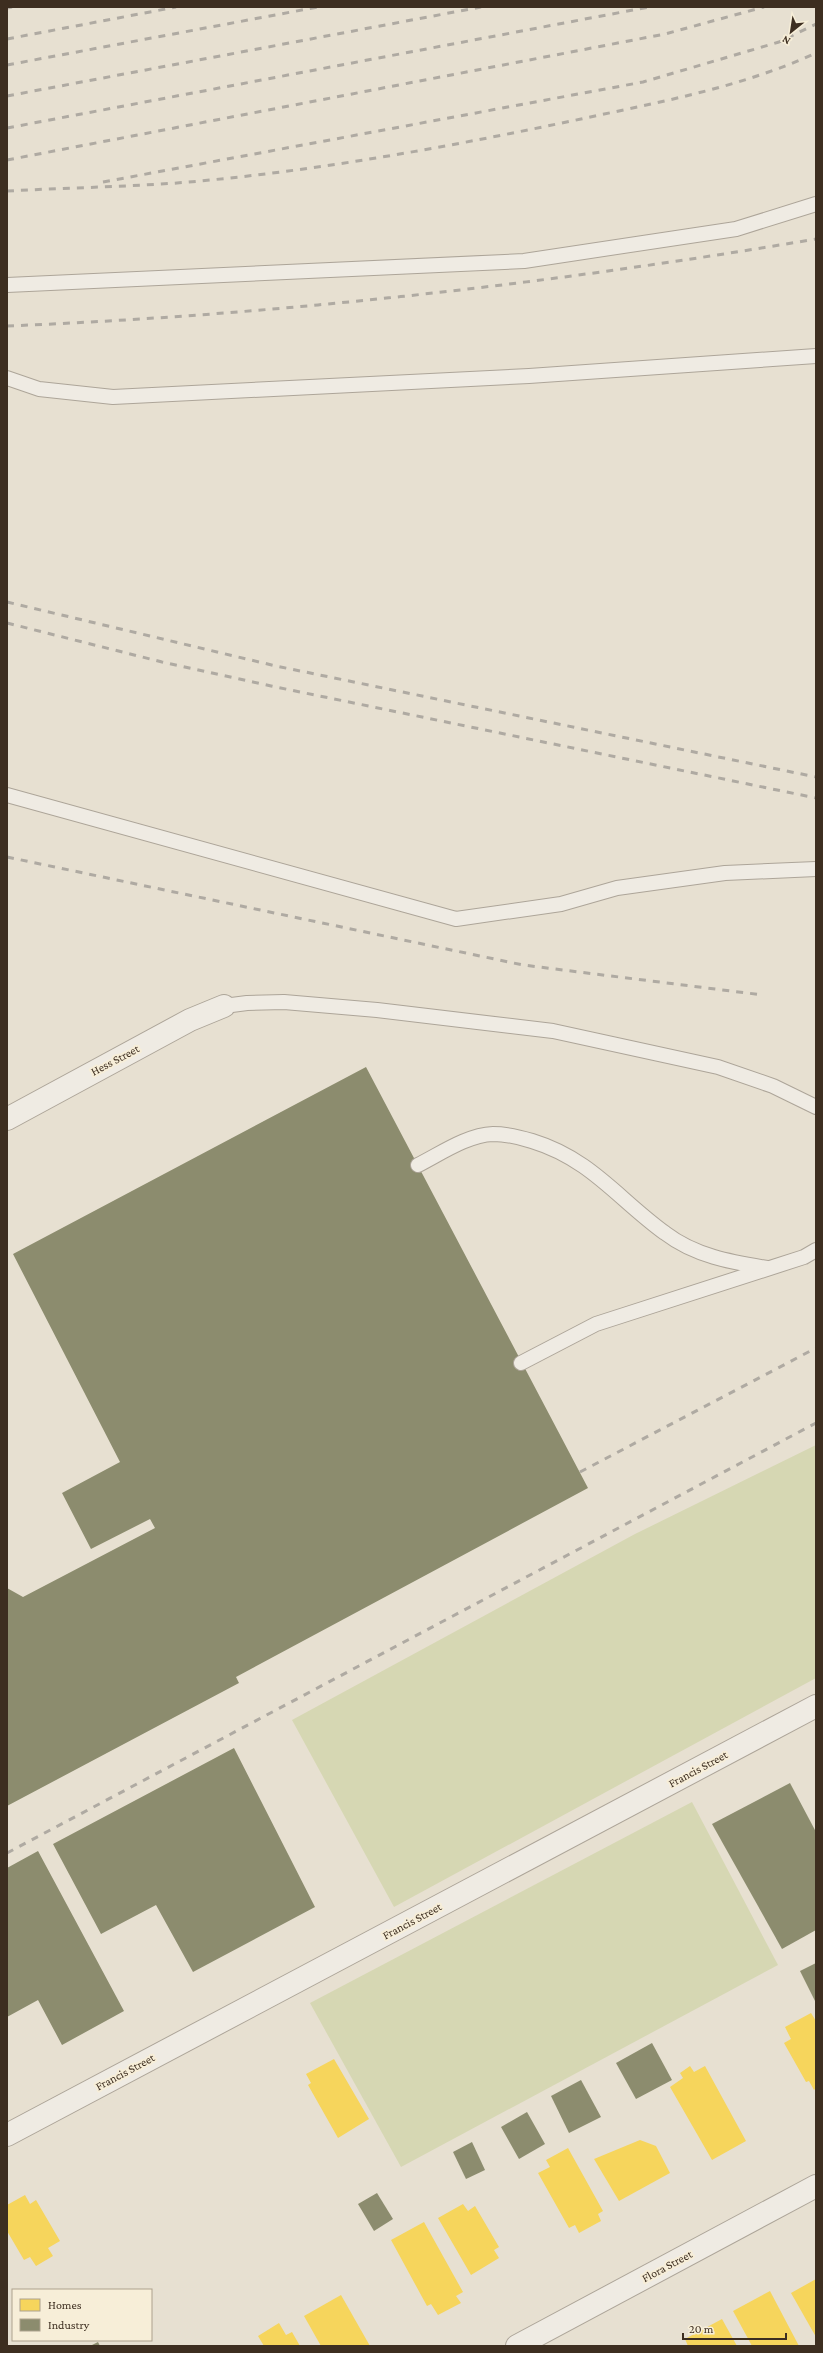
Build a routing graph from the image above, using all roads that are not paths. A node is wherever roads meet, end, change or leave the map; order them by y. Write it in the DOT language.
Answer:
graph roads {
  1 [pos="816,204"];
  2 [pos="7,285"];
  3 [pos="816,356"];
  4 [pos="7,378"];
  5 [pos="7,795"];
  6 [pos="816,869"];
  7 [pos="224,1006"];
  8 [pos="816,1107"];
  9 [pos="7,1119"];
  10 [pos="418,1165"];
  11 [pos="816,1250"];
  12 [pos="767,1268"];
  13 [pos="521,1363"];
  14 [pos="816,1706"];
  15 [pos="7,2135"];
  16 [pos="816,2186"];
  17 [pos="517,2346"];
  1 -- 2 [label="lane"];
  3 -- 4 [label="lane"];
  5 -- 6 [label="lane"];
  7 -- 8 [label="lane"];
  7 -- 9 [label="street, Hess Street"];
  10 -- 12 [label="lane"];
  11 -- 12 [label="lane"];
  12 -- 13 [label="lane"];
  14 -- 15 [label="street, Francis Street"];
  16 -- 17 [label="street, Flora Street"];
}
